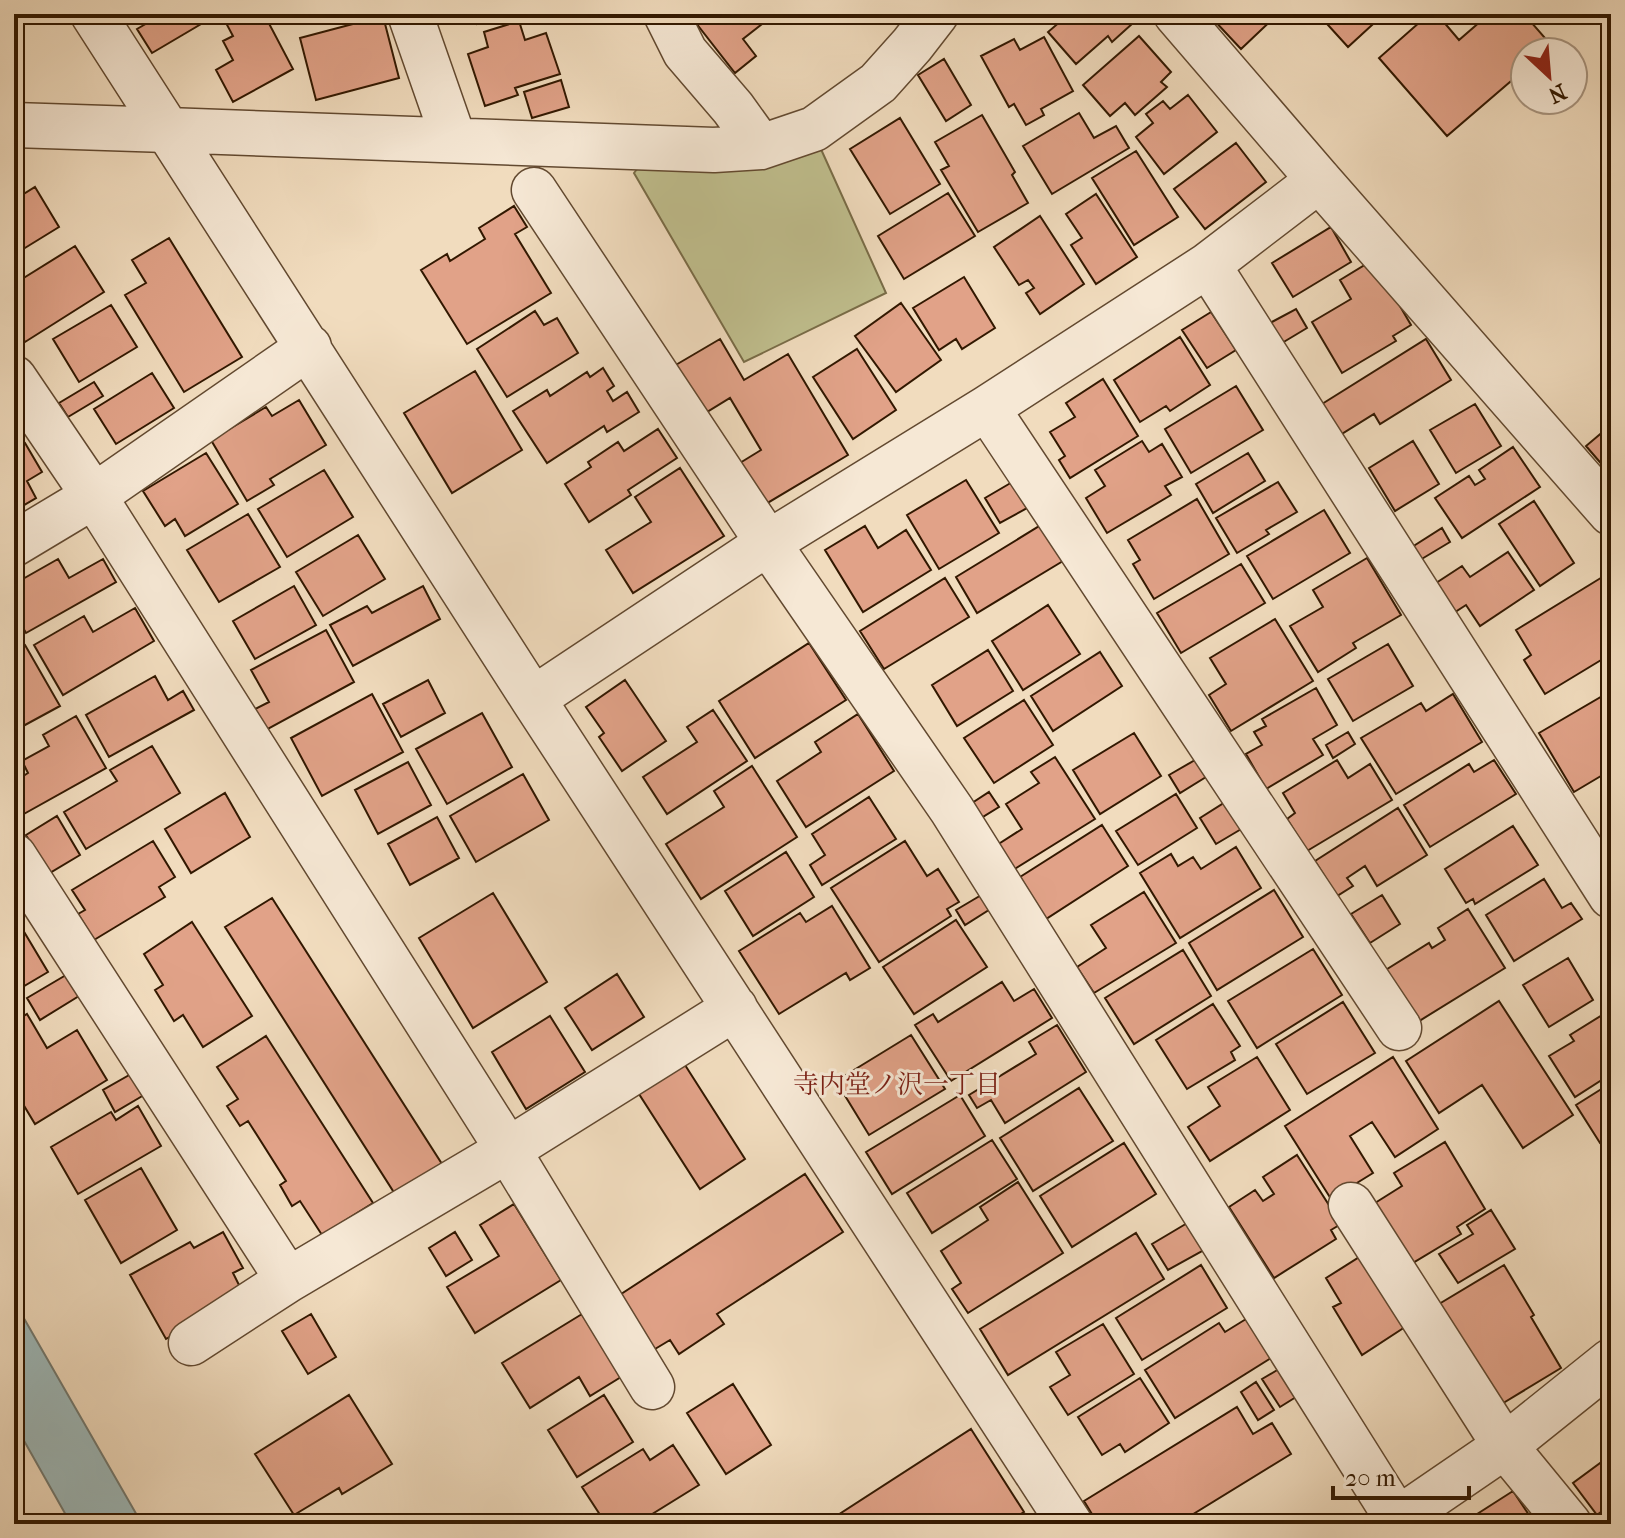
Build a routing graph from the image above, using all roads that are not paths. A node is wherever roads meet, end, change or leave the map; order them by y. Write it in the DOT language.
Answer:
graph roads {
  1 [pos="93,14"];
  2 [pos="410,14"];
  3 [pos="666,14"];
  4 [pos="936,14"];
  5 [pos="1176,14"];
  6 [pos="14,125"];
  7 [pos="167,130"];
  8 [pos="454,140"];
  9 [pos="761,147"];
  10 [pos="1319,180"];
  11 [pos="534,190"];
  12 [pos="1208,265"];
  13 [pos="309,347"];
  14 [pos="14,378"];
  15 [pos="987,408"];
  16 [pos="94,496"];
  17 [pos="1611,513"];
  18 [pos="768,543"];
  19 [pos="14,544"];
  20 [pos="533,699"];
  21 [pos="14,856"];
  22 [pos="1611,896"];
  23 [pos="735,1008"];
  24 [pos="1399,1028"];
  25 [pos="508,1150"];
  26 [pos="1351,1205"];
  27 [pos="288,1280"];
  28 [pos="191,1343"];
  29 [pos="1611,1361"];
  30 [pos="652,1387"];
  31 [pos="1505,1446"];
  32 [pos="1394,1522"];
  33 [pos="1070,1524"];
  34 [pos="1569,1524"];
  1 -- 7 [label="street"];
  2 -- 8 [label="street"];
  3 -- 9 [label="street"];
  4 -- 9 [label="street"];
  5 -- 10 [label="street"];
  6 -- 7 [label="street"];
  7 -- 8 [label="street"];
  7 -- 13 [label="street"];
  8 -- 9 [label="street"];
  10 -- 12 [label="street"];
  10 -- 17 [label="street"];
  11 -- 18 [label="street"];
  12 -- 15 [label="street"];
  12 -- 22 [label="street"];
  13 -- 16 [label="street"];
  13 -- 20 [label="street"];
  14 -- 16 [label="street"];
  15 -- 18 [label="street"];
  15 -- 24 [label="street"];
  16 -- 19 [label="street"];
  16 -- 25 [label="street"];
  18 -- 20 [label="street"];
  18 -- 32 [label="street"];
  20 -- 23 [label="street"];
  21 -- 27 [label="street"];
  23 -- 25 [label="street"];
  23 -- 33 [label="street"];
  25 -- 27 [label="street"];
  25 -- 30 [label="street"];
  26 -- 31 [label="street"];
  27 -- 28 [label="street"];
  29 -- 31 [label="street"];
  31 -- 32 [label="street"];
  31 -- 34 [label="street"];
}
